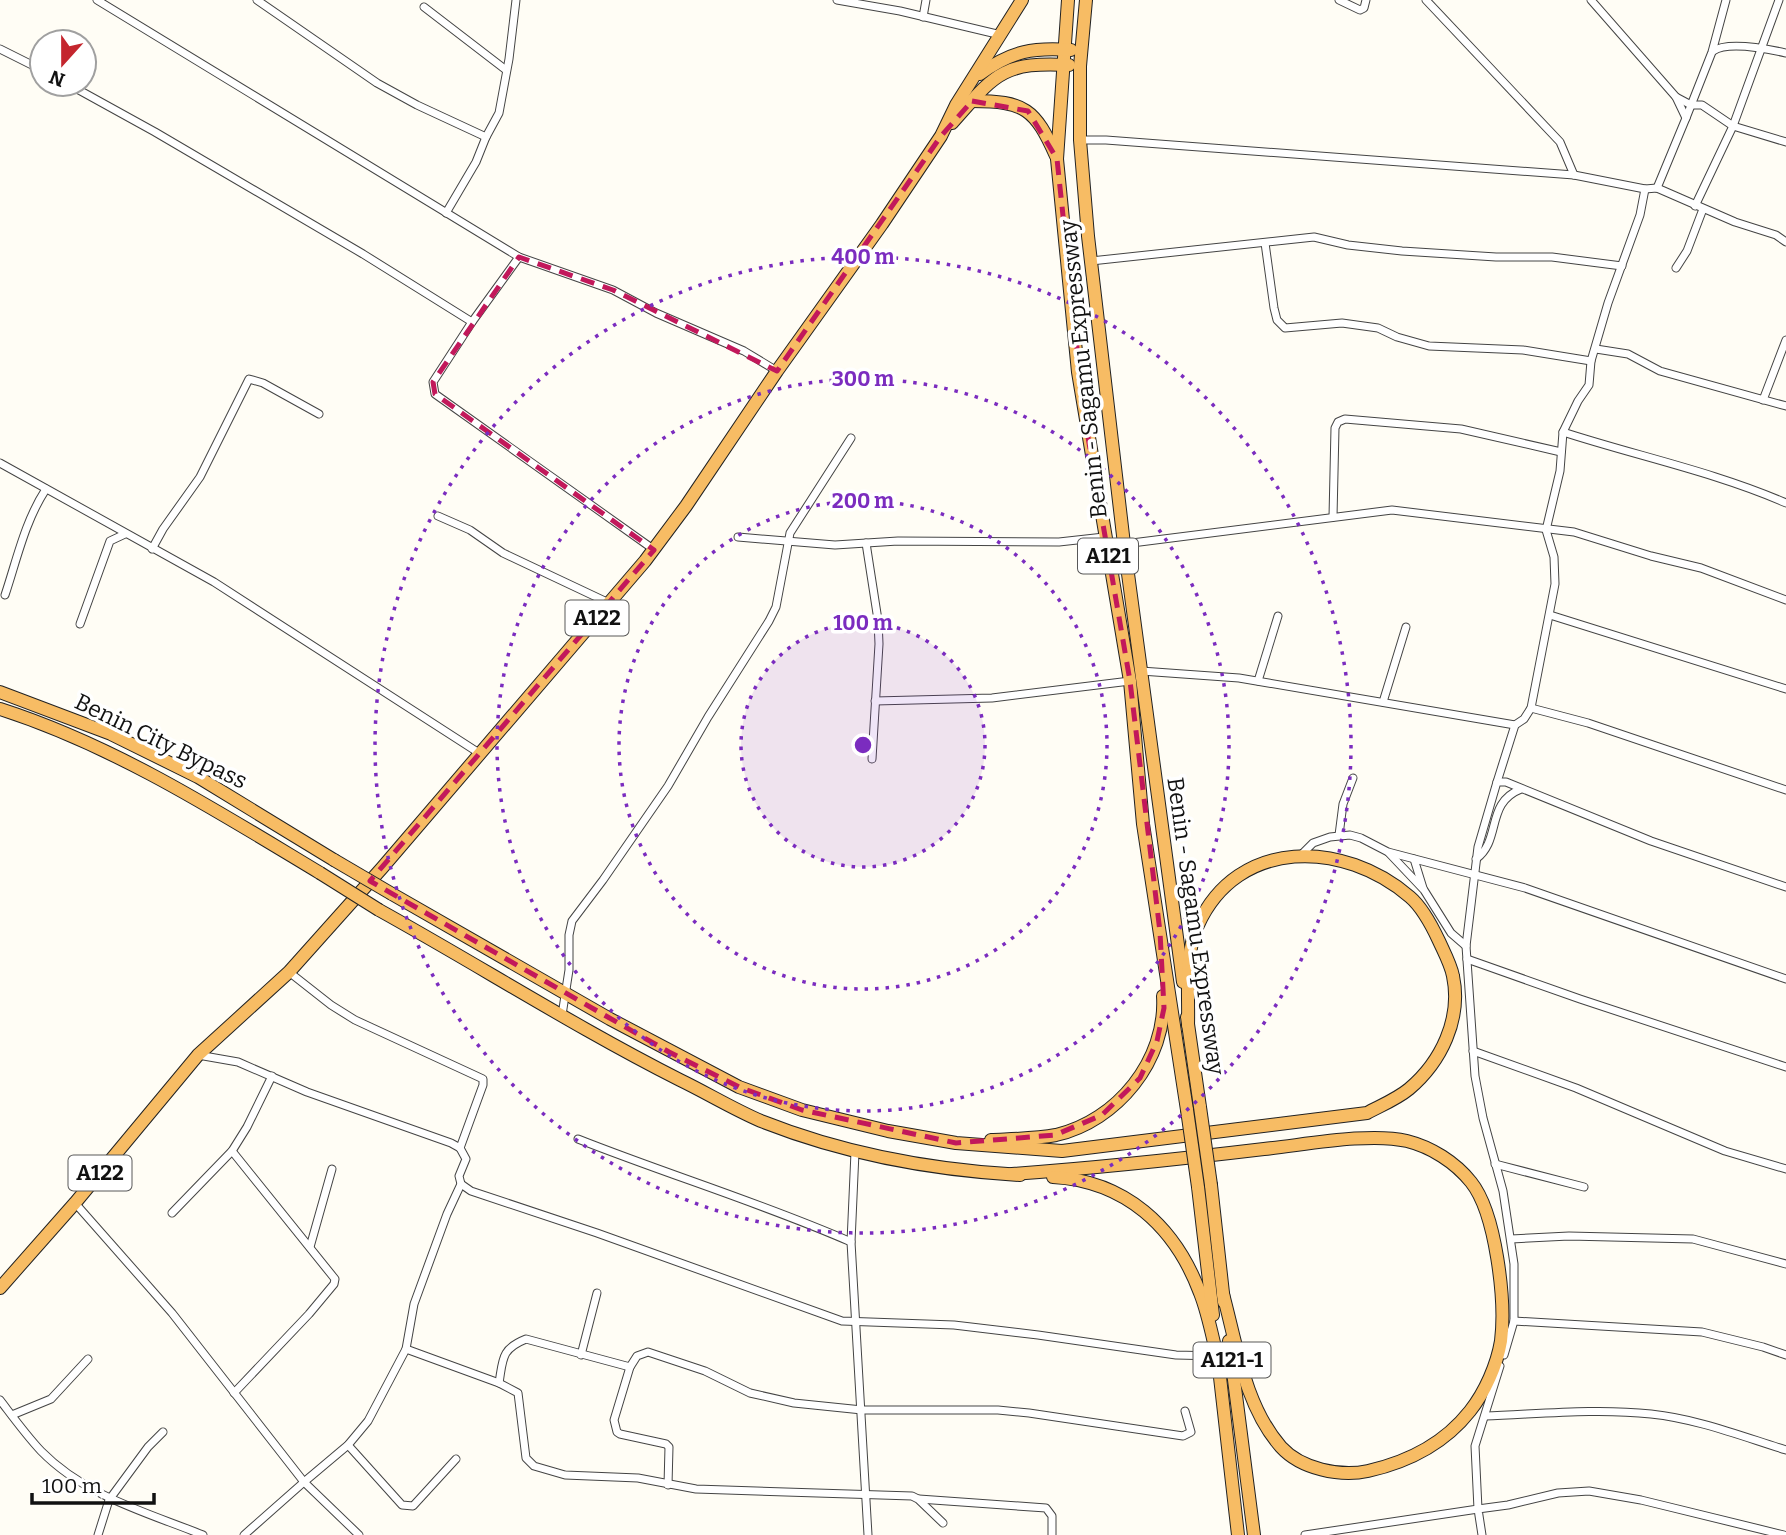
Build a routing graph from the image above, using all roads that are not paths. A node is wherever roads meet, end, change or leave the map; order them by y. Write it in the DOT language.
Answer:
graph roads {
  1 [pos="97,0"];
  2 [pos="257,0"];
  3 [pos="516,0"];
  4 [pos="837,0"];
  5 [pos="926,0"];
  6 [pos="1022,0"];
  7 [pos="1068,0"];
  8 [pos="1086,0"];
  9 [pos="1339,0"];
  10 [pos="1366,0"];
  11 [pos="1426,0"];
  12 [pos="1591,0"];
  13 [pos="1726,0"];
  14 [pos="1779,0"];
  15 [pos="424,7"];
  16 [pos="923,17"];
  17 [pos="1002,35"];
  18 [pos="1760,48"];
  19 [pos="0,49"];
  20 [pos="1063,50"];
  21 [pos="1082,51"];
  22 [pos="1712,52"];
  23 [pos="1786,53"];
  24 [pos="28,64"];
  25 [pos="1063,65"];
  26 [pos="1080,66"];
  27 [pos="506,70"];
  28 [pos="974,78"];
  29 [pos="1676,97"];
  30 [pos="93,98"];
  31 [pos="972,101"];
  32 [pos="1691,104"];
  33 [pos="1686,118"];
  34 [pos="1733,126"];
  35 [pos="940,136"];
  36 [pos="485,137"];
  37 [pos="1080,140"];
  38 [pos="1786,142"];
  39 [pos="1057,159"];
  40 [pos="1574,175"];
  41 [pos="1657,188"];
  42 [pos="1645,189"];
  43 [pos="1695,206"];
  44 [pos="1703,209"];
  45 [pos="446,213"];
  46 [pos="1786,242"];
  47 [pos="1265,243"];
  48 [pos="519,257"];
  49 [pos="1091,261"];
  50 [pos="1622,266"];
  51 [pos="1676,268"];
  52 [pos="472,321"];
  53 [pos="1786,340"];
  54 [pos="1596,349"];
  55 [pos="1591,361"];
  56 [pos="777,370"];
  57 [pos="1763,400"];
  58 [pos="1786,406"];
  59 [pos="319,414"];
  60 [pos="1563,432"];
  61 [pos="851,438"];
  62 [pos="1561,452"];
  63 [pos="0,463"];
  64 [pos="46,489"];
  65 [pos="1786,503"];
  66 [pos="438,516"];
  67 [pos="1334,517"];
  68 [pos="1546,530"];
  69 [pos="125,534"];
  70 [pos="738,537"];
  71 [pos="1104,537"];
  72 [pos="787,541"];
  73 [pos="866,543"];
  74 [pos="1124,544"];
  75 [pos="152,549"];
  76 [pos="653,549"];
  77 [pos="5,595"];
  78 [pos="1786,600"];
  79 [pos="610,603"];
  80 [pos="1550,615"];
  81 [pos="1278,617"];
  82 [pos="80,624"];
  83 [pos="1406,627"];
  84 [pos="1141,671"];
  85 [pos="1130,681"];
  86 [pos="1258,681"];
  87 [pos="1786,689"];
  88 [pos="0,692"];
  89 [pos="875,701"];
  90 [pos="1384,702"];
  91 [pos="1531,708"];
  92 [pos="0,709"];
  93 [pos="1515,725"];
  94 [pos="479,753"];
  95 [pos="872,759"];
  96 [pos="1353,778"];
  97 [pos="1497,782"];
  98 [pos="1522,789"];
  99 [pos="1786,790"];
  100 [pos="1339,835"];
  101 [pos="1388,852"];
  102 [pos="1299,856"];
  103 [pos="1414,859"];
  104 [pos="1476,859"];
  105 [pos="1474,874"];
  106 [pos="1786,887"];
  107 [pos="1424,890"];
  108 [pos="1160,932"];
  109 [pos="1466,946"];
  110 [pos="1467,959"];
  111 [pos="289,972"];
  112 [pos="1786,979"];
  113 [pos="565,994"];
  114 [pos="562,1016"];
  115 [pos="1188,1025"];
  116 [pos="1473,1051"];
  117 [pos="198,1055"];
  118 [pos="1786,1067"];
  119 [pos="272,1076"];
  120 [pos="1194,1108"];
  121 [pos="578,1139"];
  122 [pos="956,1143"];
  123 [pos="460,1149"];
  124 [pos="232,1151"];
  125 [pos="855,1152"];
  126 [pos="1495,1164"];
  127 [pos="1786,1169"];
  128 [pos="332,1170"];
  129 [pos="1012,1174"];
  130 [pos="461,1184"];
  131 [pos="1205,1186"];
  132 [pos="1584,1187"];
  133 [pos="75,1203"];
  134 [pos="173,1213"];
  135 [pos="1511,1239"];
  136 [pos="852,1242"];
  137 [pos="310,1247"];
  138 [pos="1786,1264"];
  139 [pos="0,1287"];
  140 [pos="597,1293"];
  141 [pos="1223,1294"];
  142 [pos="1514,1321"];
  143 [pos="856,1322"];
  144 [pos="406,1349"];
  145 [pos="581,1354"];
  146 [pos="1786,1355"];
  147 [pos="1217,1356"];
  148 [pos="88,1359"];
  149 [pos="630,1367"];
  150 [pos="499,1383"];
  151 [pos="234,1393"];
  152 [pos="0,1400"];
  153 [pos="862,1410"];
  154 [pos="1185,1411"];
  155 [pos="12,1415"];
  156 [pos="1485,1416"];
  157 [pos="163,1432"];
  158 [pos="348,1445"];
  159 [pos="1786,1450"];
  160 [pos="456,1459"];
  161 [pos="304,1482"];
  162 [pos="668,1485"];
  163 [pos="866,1496"];
  164 [pos="918,1499"];
  165 [pos="109,1500"];
  166 [pos="1478,1509"];
  167 [pos="943,1523"];
  168 [pos="98,1535"];
  169 [pos="203,1535"];
  170 [pos="244,1535"];
  171 [pos="359,1535"];
  172 [pos="868,1535"];
  173 [pos="1052,1535"];
  174 [pos="1238,1535"];
  175 [pos="1254,1535"];
  176 [pos="1305,1535"];
  177 [pos="1482,1535"];
  178 [pos="1784,1535"];
  1 -- 45 [label="street"];
  2 -- 36 [label="street"];
  3 -- 27 [label="street"];
  4 -- 16 [label="street"];
  5 -- 16 [label="street"];
  6 -- 17 [label="highway"];
  7 -- 20 [label="highway, A121"];
  8 -- 21 [label="highway, Benin - Sagamu Expressway / A121"];
  9 -- 10 [label="street"];
  11 -- 40 [label="street"];
  12 -- 29 [label="street"];
  13 -- 22 [label="street"];
  14 -- 18 [label="street"];
  15 -- 27 [label="street"];
  16 -- 17 [label="street"];
  17 -- 28 [label="highway"];
  18 -- 22 [label="street"];
  18 -- 23 [label="street"];
  18 -- 34 [label="street"];
  19 -- 24 [label="street"];
  20 -- 21 [label="highway, A122"];
  20 -- 25 [label="highway, A121"];
  20 -- 28 [label="highway, A122"];
  21 -- 26 [label="highway, Benin - Sagamu Expressway / A121"];
  22 -- 32 [label="street"];
  25 -- 26 [label="highway, A122"];
  25 -- 31 [label="highway, A122"];
  25 -- 39 [label="highway, A121"];
  26 -- 37 [label="highway, Benin - Sagamu Expressway / A121"];
  27 -- 36 [label="street"];
  28 -- 35 [label="highway, A122"];
  29 -- 32 [label="street"];
  29 -- 33 [label="street"];
  30 -- 52 [label="street"];
  31 -- 35 [label="highway, A122"];
  31 -- 39 [label="highway"];
  32 -- 33 [label="street"];
  32 -- 34 [label="street"];
  33 -- 41 [label="street"];
  34 -- 38 [label="street"];
  34 -- 43 [label="street"];
  35 -- 56 [label="highway, A122"];
  36 -- 45 [label="street"];
  37 -- 40 [label="street"];
  37 -- 49 [label="highway, Benin - Sagamu Expressway / A121"];
  39 -- 71 [label="highway, A121"];
  40 -- 42 [label="street"];
  41 -- 42 [label="street"];
  41 -- 43 [label="street"];
  42 -- 50 [label="street"];
  43 -- 44 [label="street"];
  44 -- 46 [label="street"];
  44 -- 51 [label="street"];
  45 -- 48 [label="street"];
  47 -- 49 [label="street"];
  47 -- 50 [label="street"];
  47 -- 55 [label="street"];
  48 -- 52 [label="street"];
  48 -- 56 [label="street"];
  49 -- 74 [label="highway, Benin - Sagamu Expressway / A121"];
  50 -- 54 [label="street"];
  52 -- 76 [label="street"];
  53 -- 57 [label="street"];
  54 -- 55 [label="street"];
  54 -- 57 [label="street"];
  55 -- 60 [label="street"];
  56 -- 76 [label="highway, A122"];
  57 -- 58 [label="street"];
  59 -- 75 [label="street"];
  60 -- 62 [label="street"];
  60 -- 65 [label="street"];
  61 -- 72 [label="street"];
  62 -- 67 [label="street"];
  62 -- 68 [label="street"];
  63 -- 64 [label="street"];
  64 -- 69 [label="street"];
  64 -- 77 [label="street"];
  66 -- 79 [label="street"];
  67 -- 68 [label="street"];
  67 -- 74 [label="street"];
  68 -- 78 [label="street"];
  68 -- 80 [label="street"];
  69 -- 75 [label="street"];
  69 -- 82 [label="street"];
  70 -- 72 [label="street"];
  71 -- 73 [label="street"];
  71 -- 85 [label="highway, A121"];
  72 -- 73 [label="street"];
  72 -- 113 [label="street"];
  73 -- 89 [label="street"];
  74 -- 84 [label="highway, Benin - Sagamu Expressway / A121"];
  75 -- 94 [label="street"];
  76 -- 79 [label="highway, A122"];
  79 -- 94 [label="highway, A122"];
  80 -- 87 [label="street"];
  80 -- 91 [label="street"];
  81 -- 86 [label="street"];
  83 -- 90 [label="street"];
  84 -- 86 [label="street"];
  84 -- 115 [label="highway, Benin - Sagamu Expressway / A121"];
  85 -- 89 [label="street"];
  85 -- 108 [label="highway, A121"];
  86 -- 90 [label="street"];
  88 -- 113 [label="highway, Benin City Bypass, bridge"];
  89 -- 95 [label="street"];
  90 -- 93 [label="street"];
  91 -- 93 [label="street"];
  91 -- 99 [label="street"];
  92 -- 114 [label="highway, Benin City Bypass, bridge"];
  93 -- 97 [label="street"];
  94 -- 111 [label="highway, A122"];
  96 -- 100 [label="street"];
  97 -- 98 [label="street"];
  97 -- 104 [label="street"];
  98 -- 104 [label="street"];
  98 -- 106 [label="street"];
  100 -- 101 [label="street"];
  100 -- 102 [label="street"];
  101 -- 103 [label="street"];
  101 -- 107 [label="street"];
  102 -- 115 [label="highway"];
  102 -- 122 [label="highway"];
  103 -- 105 [label="street"];
  103 -- 107 [label="street"];
  104 -- 105 [label="street"];
  105 -- 109 [label="street"];
  105 -- 112 [label="street"];
  107 -- 109 [label="street"];
  108 -- 120 [label="highway, A121"];
  108 -- 122 [label="highway"];
  109 -- 110 [label="street"];
  110 -- 116 [label="street"];
  110 -- 118 [label="street"];
  111 -- 117 [label="highway, A122"];
  111 -- 123 [label="street"];
  113 -- 114 [label="street"];
  113 -- 122 [label="highway, Benin City Bypass"];
  114 -- 125 [label="highway, Benin City Bypass"];
  115 -- 120 [label="highway, Benin - Sagamu Expressway / A121"];
  116 -- 126 [label="street"];
  116 -- 127 [label="street"];
  117 -- 119 [label="street"];
  117 -- 133 [label="highway, A122"];
  119 -- 123 [label="street"];
  119 -- 124 [label="street"];
  120 -- 131 [label="highway, A121, bridge"];
  121 -- 136 [label="street"];
  123 -- 130 [label="street"];
  124 -- 134 [label="street"];
  124 -- 137 [label="street"];
  125 -- 129 [label="highway, Benin City Bypass"];
  125 -- 136 [label="street"];
  126 -- 132 [label="street"];
  126 -- 135 [label="street"];
  128 -- 137 [label="street"];
  129 -- 141 [label="highway"];
  129 -- 147 [label="highway"];
  130 -- 143 [label="street"];
  130 -- 144 [label="street"];
  131 -- 141 [label="highway, A121-1"];
  131 -- 147 [label="highway, A121-1"];
  133 -- 139 [label="highway, A122"];
  133 -- 151 [label="street"];
  135 -- 138 [label="street"];
  135 -- 142 [label="street"];
  136 -- 143 [label="street"];
  137 -- 151 [label="street"];
  140 -- 145 [label="street"];
  141 -- 175 [label="highway, A121-1"];
  142 -- 146 [label="street"];
  142 -- 156 [label="street"];
  143 -- 147 [label="street"];
  143 -- 153 [label="street"];
  144 -- 150 [label="street"];
  144 -- 158 [label="street"];
  145 -- 149 [label="street"];
  145 -- 150 [label="street"];
  147 -- 174 [label="highway, A121-1"];
  148 -- 155 [label="street"];
  149 -- 153 [label="street"];
  149 -- 162 [label="street"];
  150 -- 162 [label="street"];
  151 -- 161 [label="street"];
  152 -- 155 [label="street"];
  153 -- 154 [label="street"];
  153 -- 163 [label="street"];
  155 -- 165 [label="street"];
  156 -- 159 [label="street"];
  156 -- 166 [label="street"];
  157 -- 165 [label="street"];
  158 -- 160 [label="street"];
  158 -- 161 [label="street"];
  161 -- 170 [label="street"];
  161 -- 171 [label="street"];
  162 -- 163 [label="street"];
  163 -- 164 [label="street"];
  163 -- 172 [label="street"];
  164 -- 167 [label="street"];
  164 -- 173 [label="street"];
  165 -- 168 [label="street"];
  165 -- 169 [label="street"];
  166 -- 176 [label="street"];
  166 -- 177 [label="street"];
  166 -- 178 [label="street"];
}
